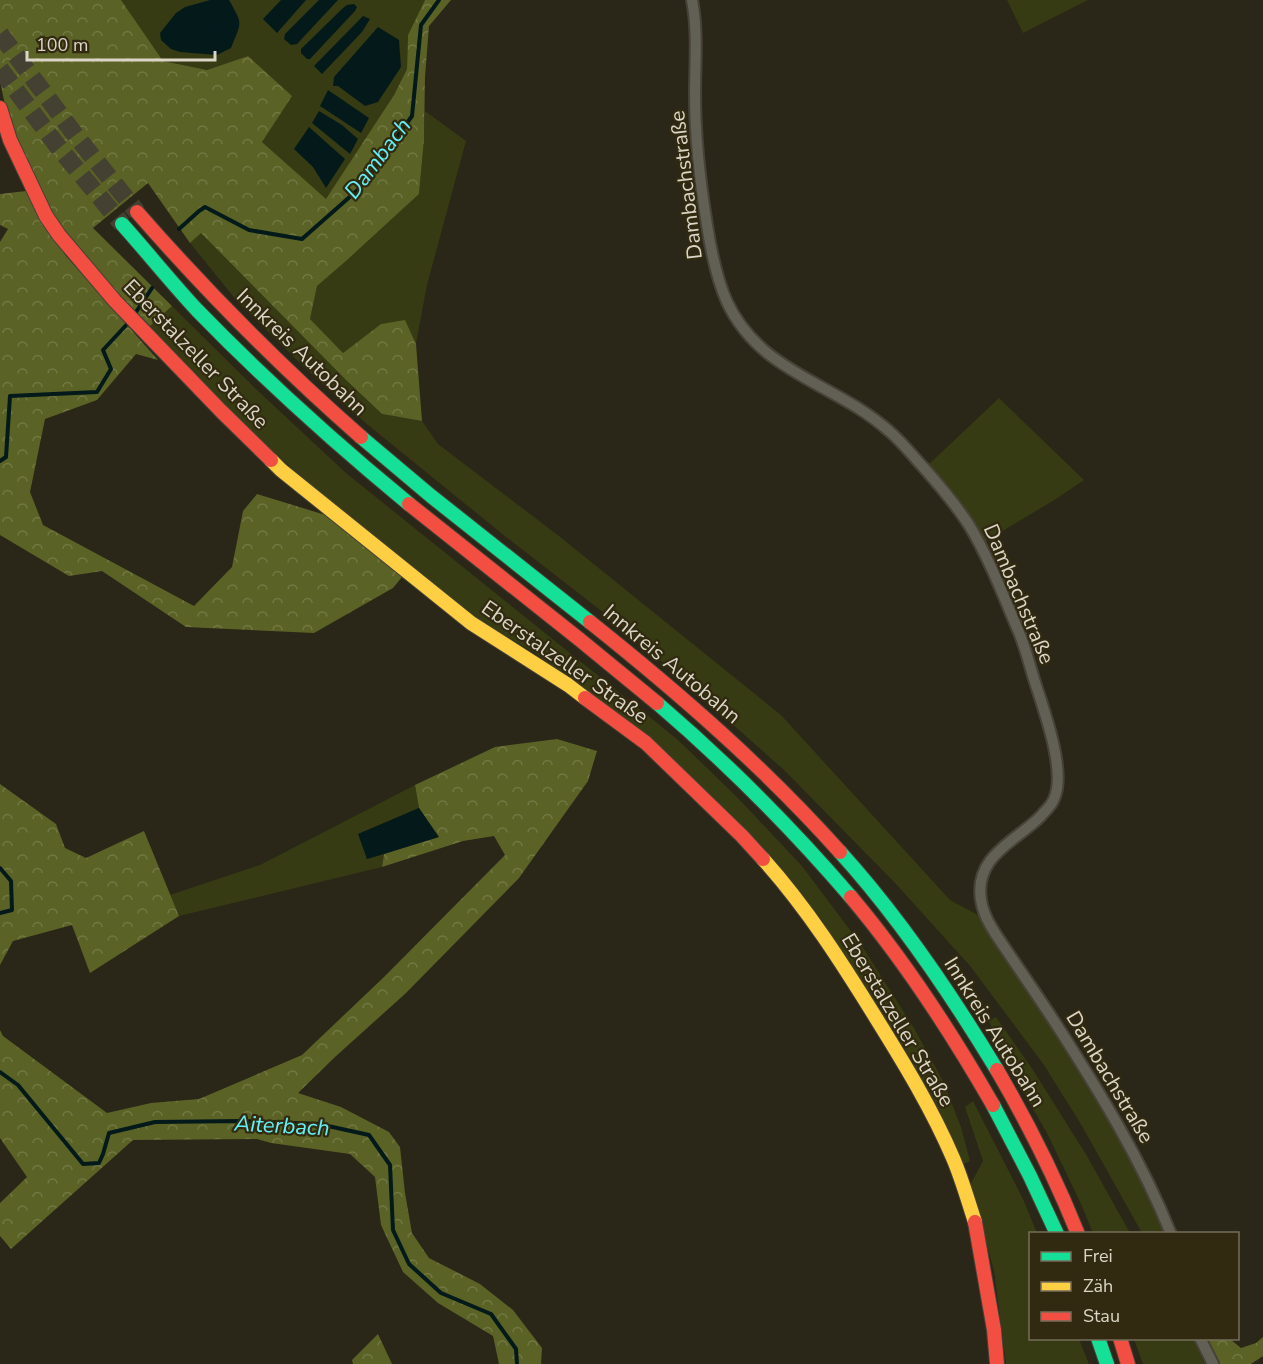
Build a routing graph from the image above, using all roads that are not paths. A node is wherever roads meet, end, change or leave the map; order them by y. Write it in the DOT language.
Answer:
graph roads {
  1 [pos="692,0"];
  2 [pos="0,108"];
  3 [pos="137,212"];
  4 [pos="122,224"];
  5 [pos="1057,1232"];
  6 [pos="1078,1232"];
  7 [pos="1171,1232"];
  8 [pos="1099,1340"];
  9 [pos="1121,1340"];
  10 [pos="1201,1340"];
  11 [pos="997,1364"];
  12 [pos="1107,1364"];
  13 [pos="1128,1364"];
  14 [pos="1213,1364"];
  1 -- 7 [label="street, Dambachstraße"];
  2 -- 11 [label="main road, Eberstalzeller Straße"];
  3 -- 6 [label="main road, Innkreis Autobahn"];
  4 -- 5 [label="main road, Innkreis Autobahn"];
  8 -- 12 [label="main road"];
  9 -- 13 [label="main road"];
  10 -- 14 [label="street"];
}
